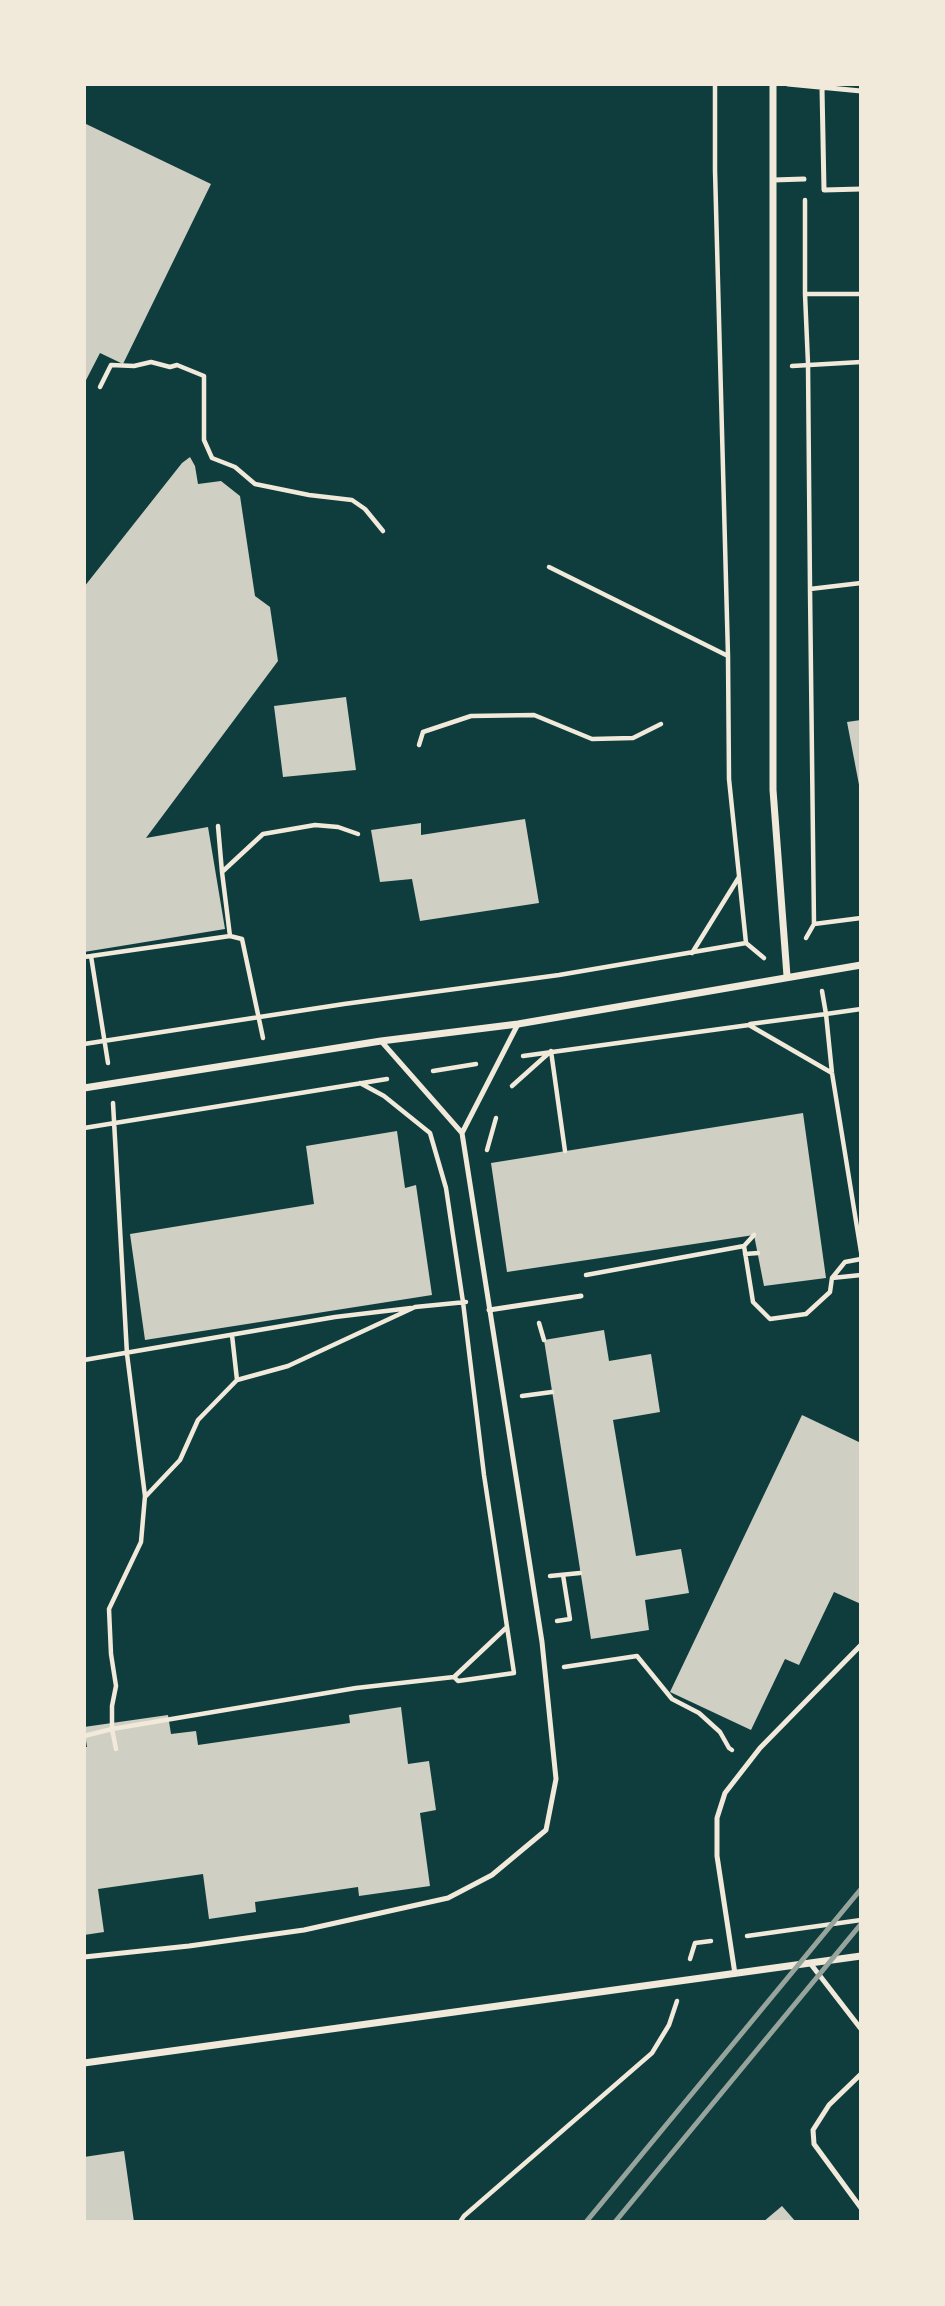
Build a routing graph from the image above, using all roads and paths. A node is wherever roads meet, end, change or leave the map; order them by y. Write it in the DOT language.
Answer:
graph roads {
  1 [pos="715,84"];
  2 [pos="773,84"];
  3 [pos="788,84"];
  4 [pos="822,88"];
  5 [pos="861,91"];
  6 [pos="804,179"];
  7 [pos="773,180"];
  8 [pos="861,189"];
  9 [pos="861,294"];
  10 [pos="861,362"];
  11 [pos="808,364"];
  12 [pos="100,387"];
  13 [pos="383,531"];
  14 [pos="550,567"];
  15 [pos="861,583"];
  16 [pos="810,589"];
  17 [pos="728,656"];
  18 [pos="661,724"];
  19 [pos="419,745"];
  20 [pos="218,826"];
  21 [pos="358,834"];
  22 [pos="222,872"];
  23 [pos="739,877"];
  24 [pos="861,918"];
  25 [pos="814,924"];
  26 [pos="230,936"];
  27 [pos="746,943"];
  28 [pos="691,953"];
  29 [pos="91,956"];
  30 [pos="84,957"];
  31 [pos="861,965"];
  32 [pos="818,972"];
  33 [pos="787,976"];
  34 [pos="861,1009"];
  35 [pos="826,1014"];
  36 [pos="257,1018"];
  37 [pos="518,1024"];
  38 [pos="750,1025"];
  39 [pos="105,1041"];
  40 [pos="381,1041"];
  41 [pos="84,1044"];
  42 [pos="551,1051"];
  43 [pos="501,1060"];
  44 [pos="832,1073"];
  45 [pos="409,1075"];
  46 [pos="359,1083"];
  47 [pos="110,1084"];
  48 [pos="84,1088"];
  49 [pos="505,1092"];
  50 [pos="498,1112"];
  51 [pos="116,1123"];
  52 [pos="84,1128"];
  53 [pos="463,1133"];
  54 [pos="565,1151"];
  55 [pos="486,1152"];
  56 [pos="754,1235"];
  57 [pos="744,1246"];
  58 [pos="861,1252"];
  59 [pos="758,1253"];
  60 [pos="745,1254"];
  61 [pos="861,1259"];
  62 [pos="861,1275"];
  63 [pos="832,1278"];
  64 [pos="581,1296"];
  65 [pos="488,1299"];
  66 [pos="463,1302"];
  67 [pos="415,1307"];
  68 [pos="489,1310"];
  69 [pos="232,1335"];
  70 [pos="127,1354"];
  71 [pos="84,1360"];
  72 [pos="237,1380"];
  73 [pos="552,1392"];
  74 [pos="518,1397"];
  75 [pos="145,1496"];
  76 [pos="580,1573"];
  77 [pos="563,1575"];
  78 [pos="549,1576"];
  79 [pos="507,1626"];
  80 [pos="558,1632"];
  81 [pos="861,1644"];
  82 [pos="561,1655"];
  83 [pos="454,1677"];
  84 [pos="112,1729"];
  85 [pos="84,1736"];
  86 [pos="116,1749"];
  87 [pos="737,1752"];
  88 [pos="861,1920"];
  89 [pos="729,1938"];
  90 [pos="695,1943"];
  91 [pos="861,1956"];
  92 [pos="84,1957"];
  93 [pos="810,1963"];
  94 [pos="735,1974"];
  95 [pos="669,2025"];
  96 [pos="861,2029"];
  97 [pos="84,2063"];
  98 [pos="861,2074"];
  99 [pos="861,2208"];
  100 [pos="460,2222"];
  1 -- 17 [label="path"];
  2 -- 7 [label="street"];
  3 -- 4 [label="lane"];
  4 -- 5 [label="lane"];
  4 -- 8 [label="lane"];
  6 -- 7 [label="lane"];
  7 -- 33 [label="street"];
  9 -- 11 [label="path"];
  10 -- 11 [label="path"];
  11 -- 16 [label="path"];
  12 -- 13 [label="path"];
  14 -- 17 [label="path"];
  15 -- 16 [label="path"];
  16 -- 25 [label="path"];
  17 -- 23 [label="path"];
  18 -- 19 [label="path"];
  20 -- 22 [label="path"];
  21 -- 22 [label="path"];
  22 -- 26 [label="path"];
  23 -- 27 [label="path"];
  23 -- 28 [label="path"];
  24 -- 25 [label="path"];
  25 -- 33 [label="path"];
  26 -- 29 [label="path"];
  26 -- 36 [label="path"];
  27 -- 28 [label="path"];
  27 -- 33 [label="path"];
  28 -- 36 [label="path"];
  29 -- 30 [label="path"];
  29 -- 39 [label="path"];
  31 -- 32 [label="street"];
  32 -- 33 [label="street"];
  32 -- 35 [label="path"];
  33 -- 37 [label="street"];
  34 -- 35 [label="path"];
  35 -- 38 [label="path"];
  35 -- 44 [label="path"];
  36 -- 39 [label="path"];
  37 -- 40 [label="street"];
  37 -- 43 [label="lane"];
  38 -- 42 [label="path"];
  38 -- 44 [label="path"];
  39 -- 41 [label="path"];
  39 -- 47 [label="path"];
  40 -- 45 [label="lane"];
  40 -- 47 [label="street"];
  42 -- 43 [label="path"];
  42 -- 49 [label="path"];
  42 -- 54 [label="path"];
  43 -- 45 [label="path"];
  43 -- 53 [label="lane"];
  44 -- 58 [label="path"];
  45 -- 46 [label="path"];
  45 -- 53 [label="lane"];
  46 -- 51 [label="path"];
  46 -- 66 [label="path"];
  47 -- 48 [label="street"];
  47 -- 51 [label="path"];
  50 -- 55 [label="path"];
  51 -- 52 [label="path"];
  51 -- 70 [label="path"];
  53 -- 65 [label="lane"];
  56 -- 57 [label="path"];
  57 -- 60 [label="path"];
  57 -- 64 [label="path"];
  59 -- 60 [label="path"];
  60 -- 63 [label="path"];
  61 -- 63 [label="path"];
  62 -- 63 [label="path"];
  64 -- 68 [label="lane"];
  65 -- 66 [label="path"];
  65 -- 68 [label="lane"];
  66 -- 67 [label="path"];
  66 -- 79 [label="path"];
  67 -- 69 [label="path"];
  67 -- 72 [label="path"];
  68 -- 92 [label="lane"];
  69 -- 70 [label="path"];
  69 -- 72 [label="path"];
  70 -- 71 [label="path"];
  70 -- 75 [label="path"];
  72 -- 75 [label="path"];
  73 -- 74 [label="path"];
  75 -- 84 [label="path"];
  76 -- 77 [label="path"];
  77 -- 78 [label="path"];
  77 -- 80 [label="path"];
  79 -- 83 [label="path"];
  79 -- 83 [label="path"];
  81 -- 89 [label="lane"];
  82 -- 87 [label="path"];
  83 -- 84 [label="path"];
  84 -- 85 [label="path"];
  84 -- 86 [label="path"];
  88 -- 89 [label="path"];
  89 -- 90 [label="path"];
  89 -- 94 [label="lane"];
  91 -- 93 [label="street"];
  93 -- 94 [label="street"];
  93 -- 96 [label="lane"];
  94 -- 97 [label="street"];
  95 -- 100 [label="path"];
  98 -- 99 [label="lane"];
}
